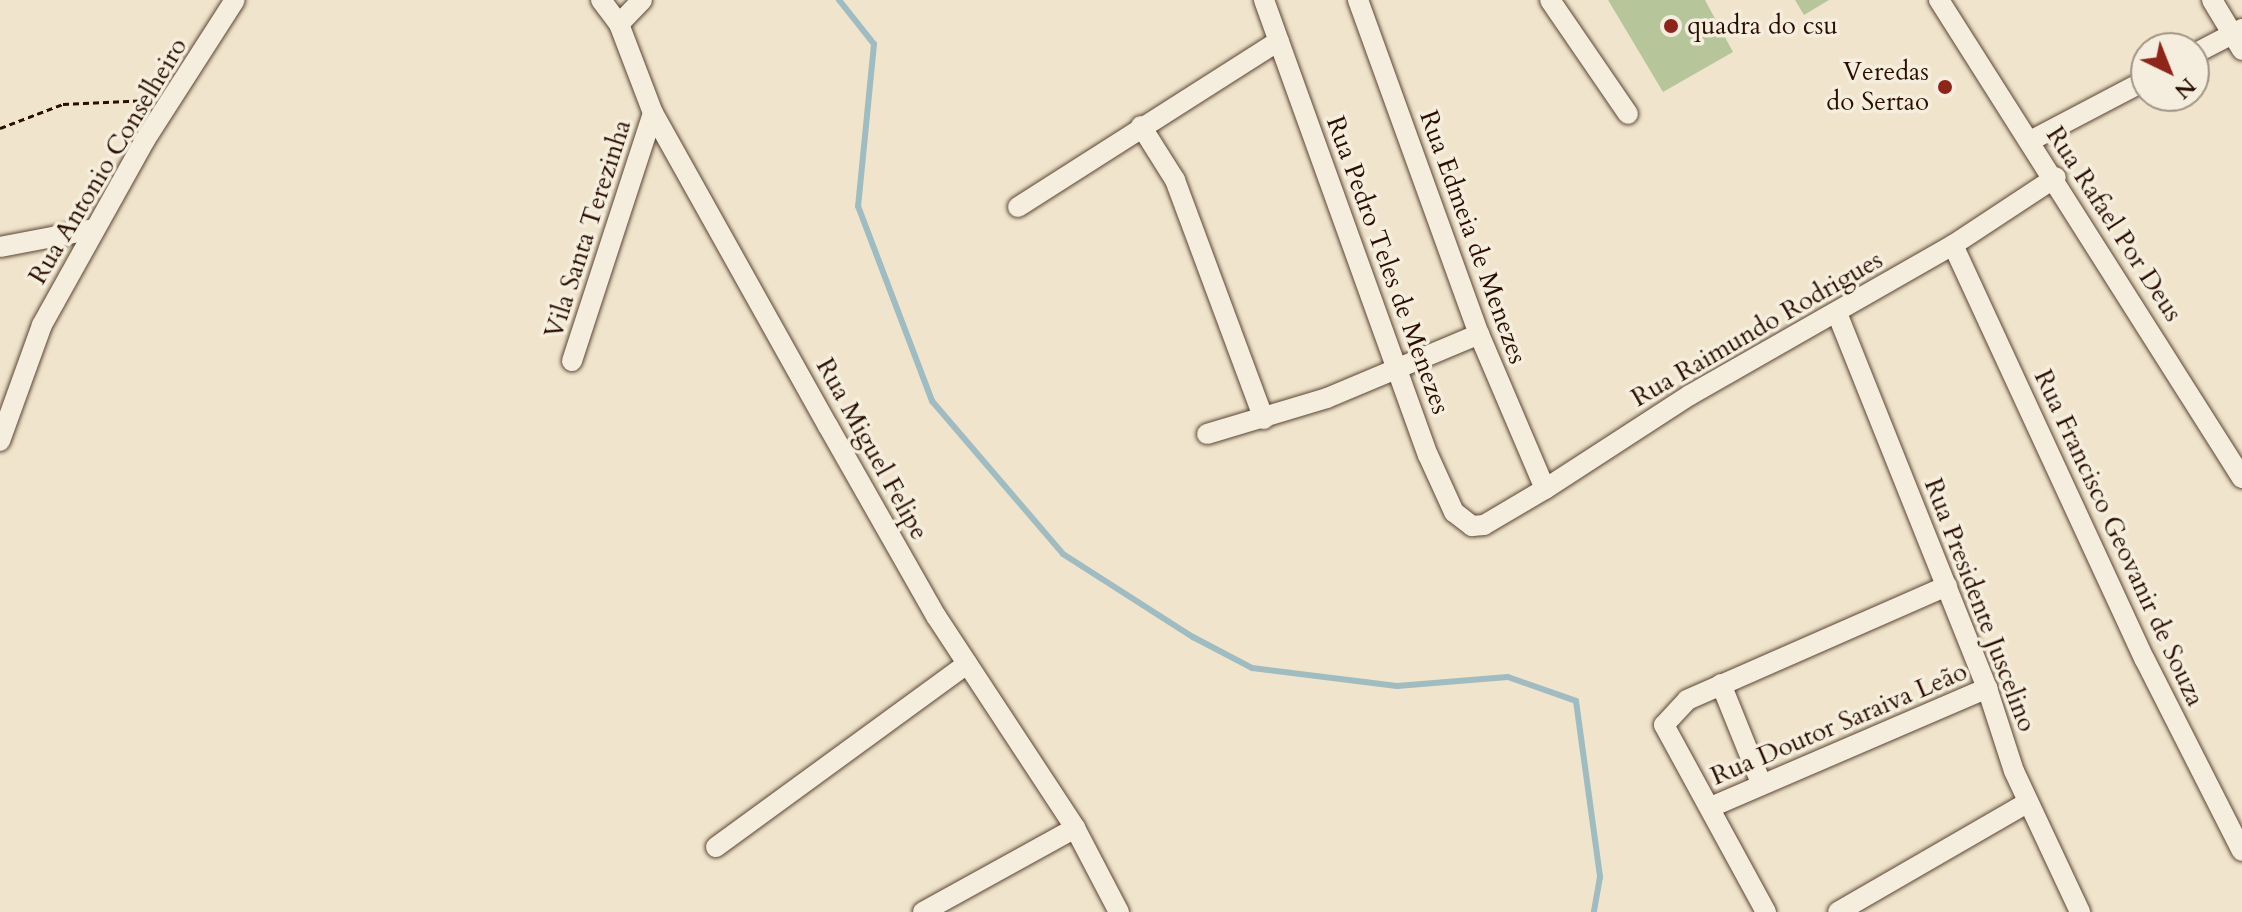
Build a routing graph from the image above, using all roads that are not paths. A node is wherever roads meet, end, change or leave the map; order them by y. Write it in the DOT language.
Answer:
graph roads {
  1 [pos="235,0"];
  2 [pos="601,0"];
  3 [pos="642,0"];
  4 [pos="1264,0"];
  5 [pos="1358,0"];
  6 [pos="1550,0"];
  7 [pos="1939,0"];
  8 [pos="2212,0"];
  9 [pos="619,24"];
  10 [pos="2239,38"];
  11 [pos="1279,41"];
  12 [pos="2210,48"];
  13 [pos="2130,88"];
  14 [pos="653,113"];
  15 [pos="1628,114"];
  16 [pos="1141,126"];
  17 [pos="2030,141"];
  18 [pos="2056,177"];
  19 [pos="1018,207"];
  20 [pos="94,229"];
  21 [pos="1953,245"];
  22 [pos="0,247"];
  23 [pos="1837,313"];
  24 [pos="1479,334"];
  25 [pos="572,361"];
  26 [pos="1400,369"];
  27 [pos="1264,419"];
  28 [pos="1207,434"];
  29 [pos="0,441"];
  30 [pos="2239,467"];
  31 [pos="1545,489"];
  32 [pos="1484,525"];
  33 [pos="1947,586"];
  34 [pos="967,664"];
  35 [pos="1721,684"];
  36 [pos="1987,688"];
  37 [pos="1761,783"];
  38 [pos="2027,803"];
  39 [pos="1711,807"];
  40 [pos="1075,828"];
  41 [pos="716,847"];
  42 [pos="2242,851"];
  43 [pos="923,912"];
  44 [pos="1119,912"];
  45 [pos="1766,912"];
  46 [pos="1838,912"];
  47 [pos="2080,912"];
  1 -- 20 [label="street, Rua Antonio Conselheiro"];
  2 -- 9 [label="street, Rua Miguel Felipe"];
  3 -- 9 [label="street"];
  4 -- 11 [label="street, Rua Pedro Teles de Menezes"];
  5 -- 24 [label="street, Rua Edmeia de Menezes"];
  6 -- 15 [label="street"];
  7 -- 17 [label="street, Rua Rafael Por Deus"];
  8 -- 10 [label="street"];
  9 -- 14 [label="street, Rua Miguel Felipe"];
  10 -- 12 [label="street"];
  11 -- 16 [label="street"];
  11 -- 26 [label="street, Rua Pedro Teles de Menezes"];
  13 -- 17 [label="street"];
  14 -- 25 [label="street, Vila Santa Terezinha"];
  14 -- 34 [label="street, Rua Miguel Felipe"];
  16 -- 19 [label="street"];
  16 -- 27 [label="street"];
  17 -- 18 [label="street, Rua Rafael Por Deus"];
  18 -- 21 [label="street, Rua Raimundo Rodrigues"];
  18 -- 30 [label="street, Rua Rafael Por Deus"];
  20 -- 22 [label="street"];
  20 -- 29 [label="street, Rua Antonio Conselheiro"];
  21 -- 23 [label="street, Rua Raimundo Rodrigues"];
  21 -- 42 [label="street, Rua Francisco Geovanir de Souza"];
  23 -- 31 [label="street, Rua Raimundo Rodrigues"];
  23 -- 33 [label="street, Rua Presidente Juscelino"];
  24 -- 26 [label="street"];
  24 -- 31 [label="street, Rua Edmeia de Menezes"];
  26 -- 27 [label="street"];
  26 -- 32 [label="street, Rua Pedro Teles de Menezes"];
  27 -- 28 [label="street"];
  31 -- 32 [label="street, Rua Raimundo Rodrigues"];
  33 -- 35 [label="street"];
  33 -- 36 [label="street, Rua Presidente Juscelino"];
  34 -- 40 [label="street, Rua Miguel Felipe"];
  34 -- 41 [label="street"];
  35 -- 37 [label="street"];
  35 -- 39 [label="street"];
  36 -- 37 [label="street, Rua Doutor Saraiva Leão"];
  36 -- 38 [label="street, Rua Presidente Juscelino"];
  37 -- 39 [label="street, Rua Doutor Saraiva Leão"];
  38 -- 46 [label="street"];
  38 -- 47 [label="street, Rua Presidente Juscelino"];
  39 -- 45 [label="street"];
  40 -- 43 [label="street"];
  40 -- 44 [label="street, Rua Miguel Felipe"];
}
